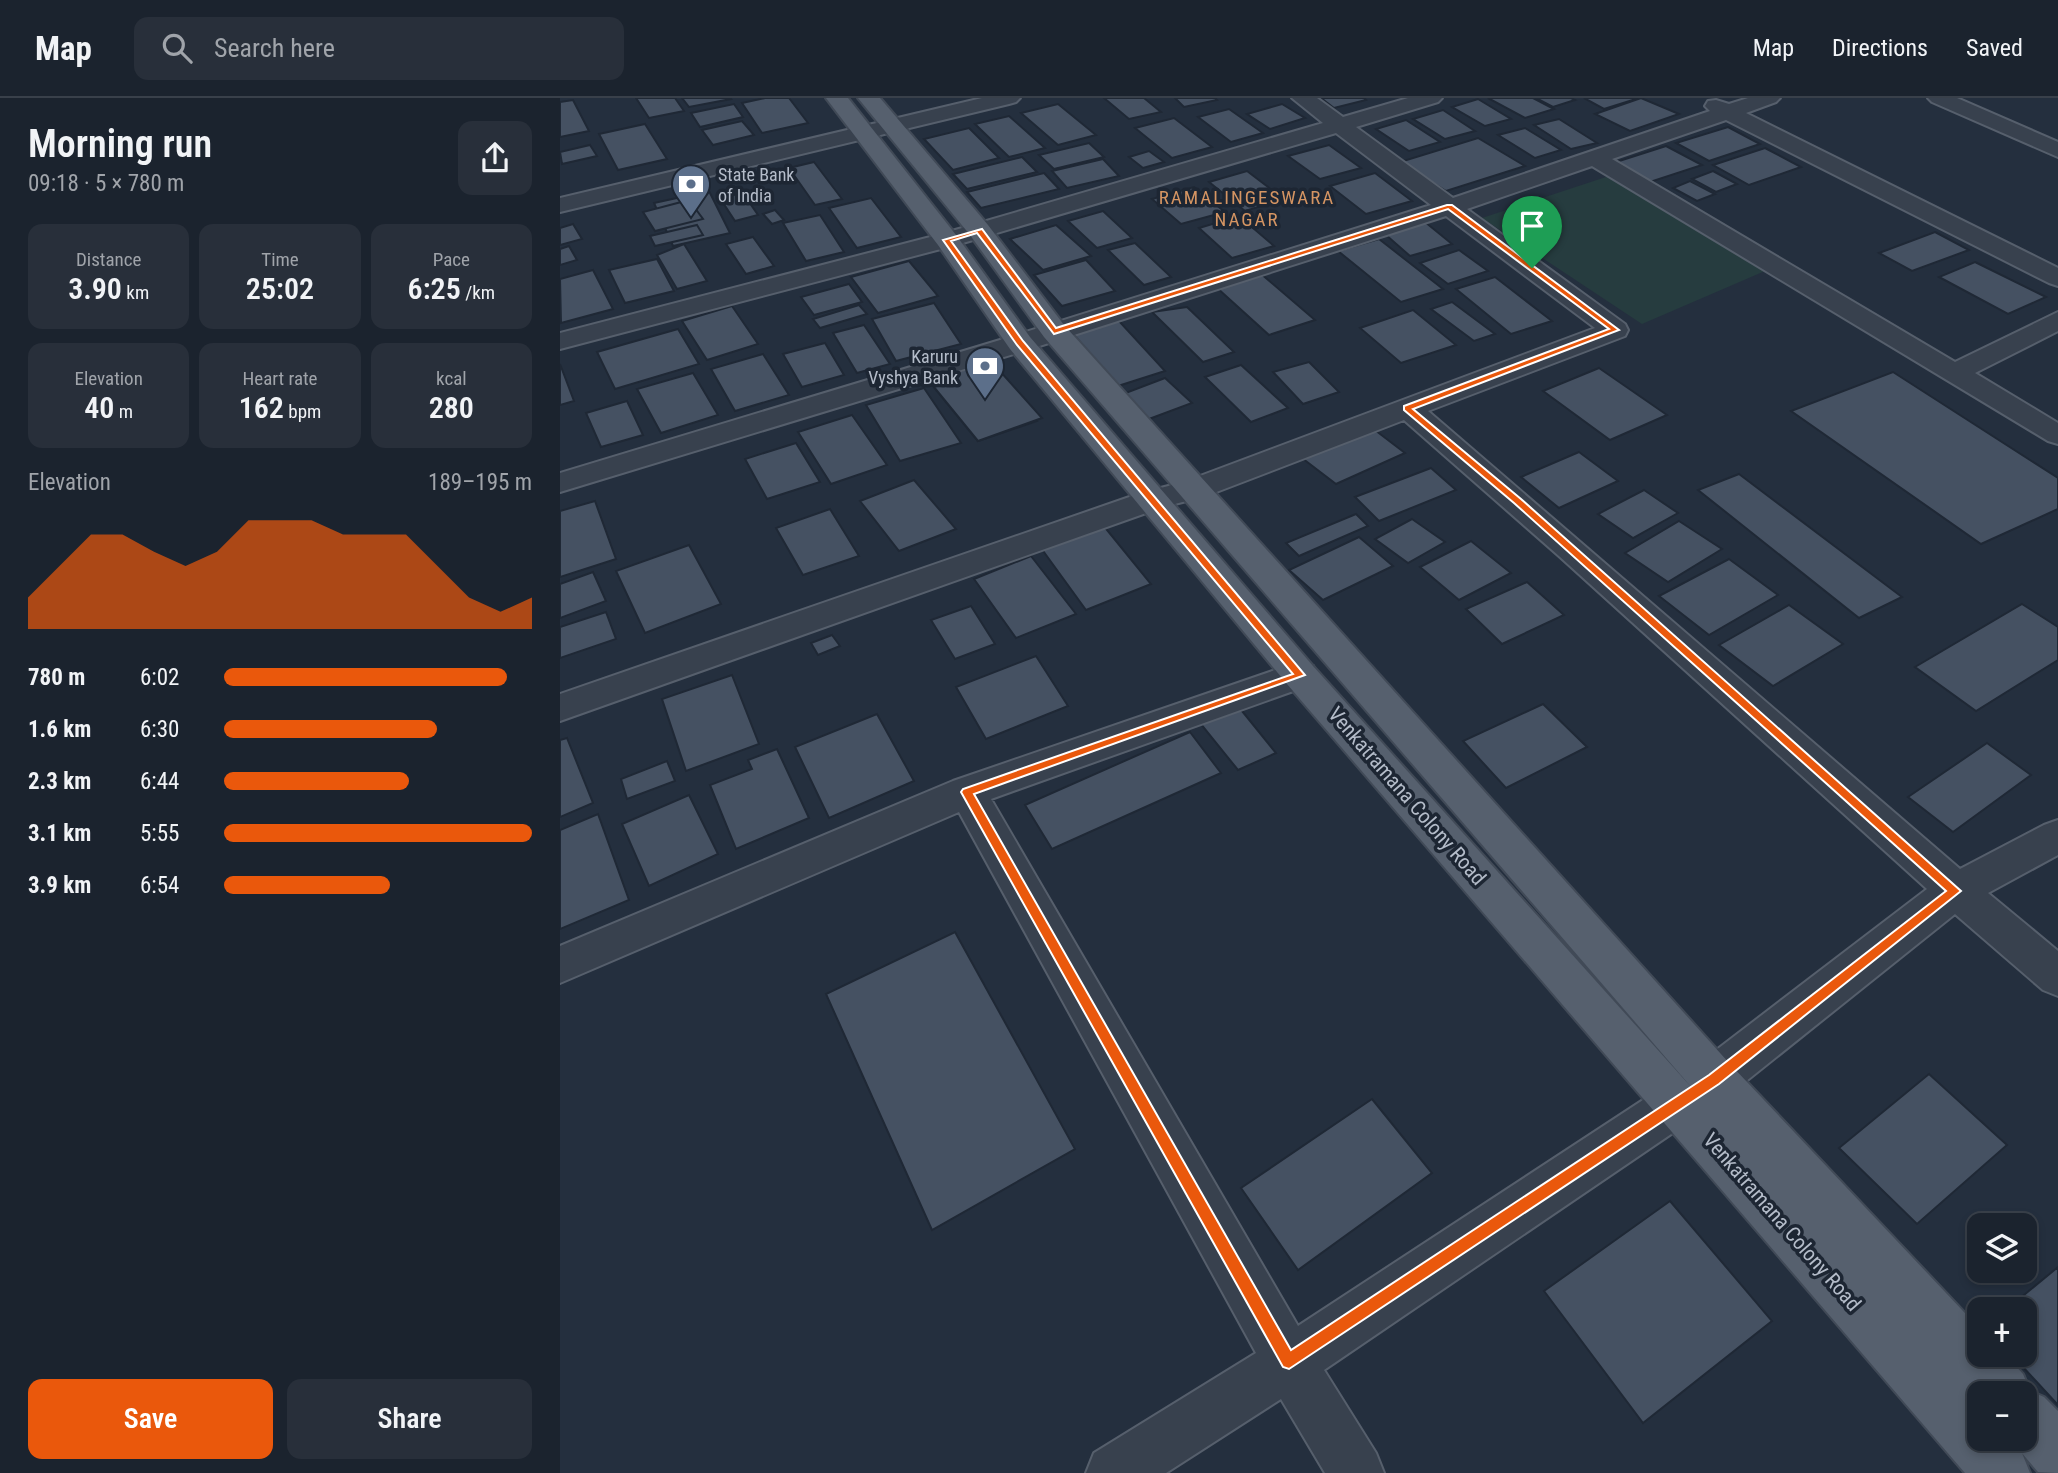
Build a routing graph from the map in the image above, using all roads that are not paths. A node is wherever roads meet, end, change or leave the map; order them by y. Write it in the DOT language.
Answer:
graph roads {
  1 [pos="837,98"];
  2 [pos="1009,98"];
  3 [pos="1303,98"];
  4 [pos="1431,98"];
  5 [pos="1701,98"];
  6 [pos="1769,98"];
  7 [pos="1939,98"];
  8 [pos="1731,113"];
  9 [pos="875,120"];
  10 [pos="1338,124"];
  11 [pos="2058,150"];
  12 [pos="1595,158"];
  13 [pos="560,205"];
  14 [pos="1449,207"];
  15 [pos="963,235"];
  16 [pos="2058,278"];
  17 [pos="2058,320"];
  18 [pos="1037,337"];
  19 [pos="560,341"];
  20 [pos="1954,373"];
  21 [pos="1407,408"];
  22 [pos="2058,435"];
  23 [pos="560,484"];
  24 [pos="1195,489"];
  25 [pos="1152,500"];
  26 [pos="1300,675"];
  27 [pos="560,708"];
  28 [pos="967,792"];
  29 [pos="2058,836"];
  30 [pos="1955,891"];
  31 [pos="560,965"];
  32 [pos="2058,977"];
  33 [pos="1696,1092"];
  34 [pos="1289,1361"];
  35 [pos="1992,1381"];
  36 [pos="2037,1429"];
  37 [pos="2058,1452"];
  38 [pos="1114,1473"];
  39 [pos="1356,1473"];
  40 [pos="2002,1473"];
  1 -- 9 [label="main road, Venkatramana Colony Road"];
  2 -- 9 [label="street"];
  3 -- 10 [label="street"];
  4 -- 10 [label="street"];
  5 -- 8 [label="street"];
  6 -- 8 [label="street"];
  7 -- 11 [label="street"];
  8 -- 12 [label="street"];
  8 -- 16 [label="street"];
  9 -- 13 [label="street"];
  9 -- 15 [label="main road, Venkatramana Colony Road"];
  10 -- 14 [label="street"];
  10 -- 15 [label="street"];
  12 -- 14 [label="street"];
  12 -- 20 [label="street"];
  14 -- 18 [label="street"];
  14 -- 21 [label="street"];
  15 -- 18 [label="main road, Venkatramana Colony Road"];
  15 -- 19 [label="street"];
  17 -- 20 [label="street"];
  18 -- 23 [label="street"];
  18 -- 24 [label="main road"];
  18 -- 25 [label="main road, Venkatramana Colony Road"];
  20 -- 22 [label="street"];
  21 -- 24 [label="street"];
  21 -- 30 [label="street"];
  24 -- 25 [label="street"];
  24 -- 33 [label="main road"];
  25 -- 26 [label="main road, Venkatramana Colony Road"];
  25 -- 27 [label="street"];
  26 -- 28 [label="street"];
  26 -- 33 [label="main road, Venkatramana Colony Road"];
  28 -- 31 [label="street"];
  28 -- 34 [label="street"];
  29 -- 30 [label="street"];
  30 -- 32 [label="street"];
  30 -- 33 [label="street"];
  33 -- 34 [label="street"];
  33 -- 35 [label="main road"];
  33 -- 40 [label="main road, Venkatramana Colony Road"];
  34 -- 38 [label="street"];
  34 -- 39 [label="street"];
  36 -- 37 [label="main road"];
}
